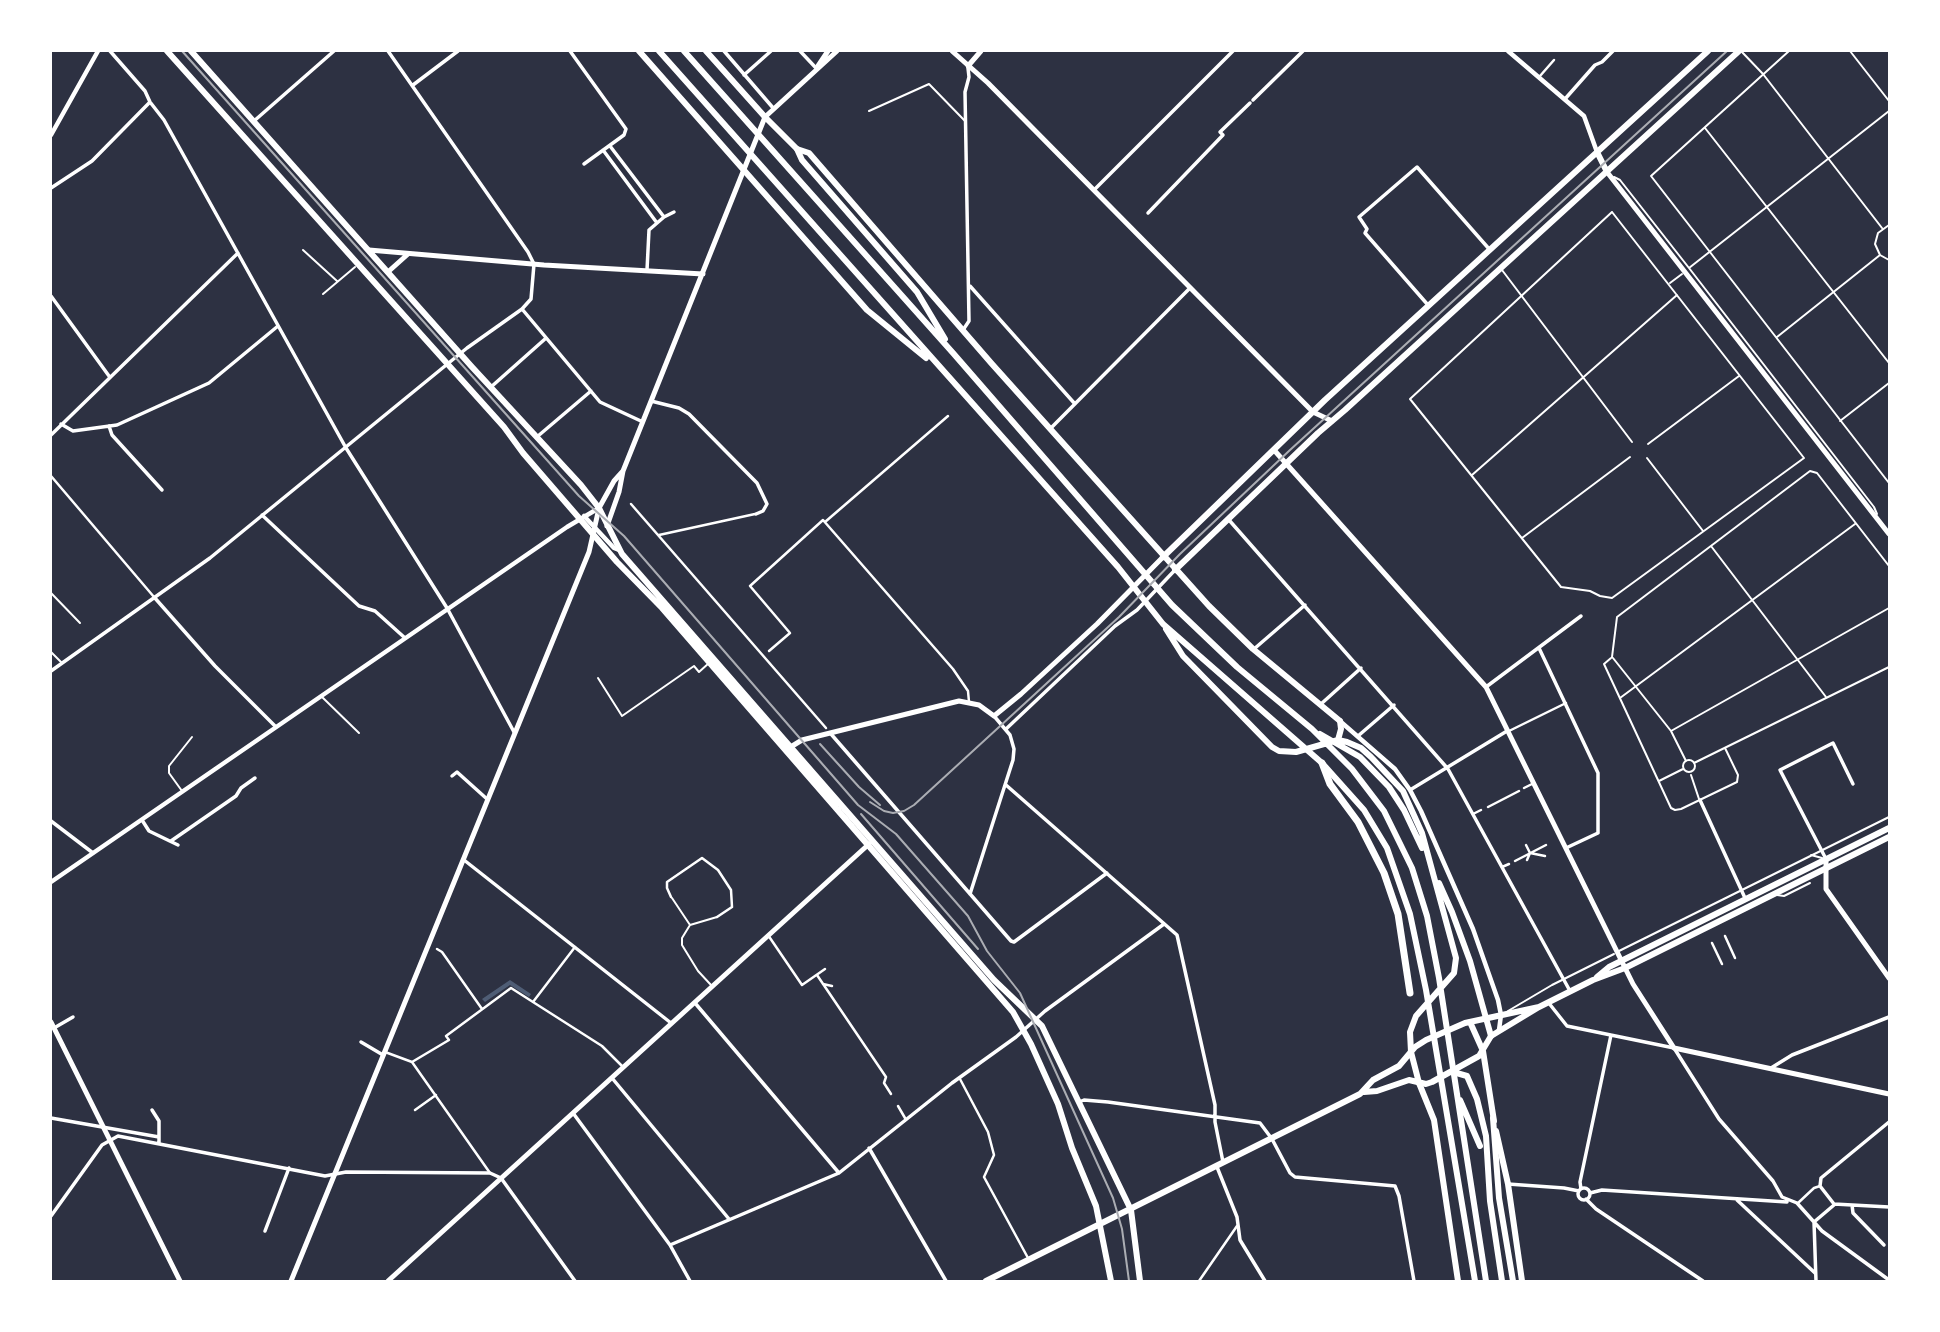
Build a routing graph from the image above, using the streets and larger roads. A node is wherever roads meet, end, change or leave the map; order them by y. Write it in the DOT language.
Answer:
graph roads {
  1 [pos="98,51"];
  2 [pos="110,51"];
  3 [pos="167,51"];
  4 [pos="191,51"];
  5 [pos="334,51"];
  6 [pos="388,51"];
  7 [pos="458,51"];
  8 [pos="570,51"];
  9 [pos="639,51"];
  10 [pos="659,51"];
  11 [pos="684,51"];
  12 [pos="706,51"];
  13 [pos="724,51"];
  14 [pos="771,51"];
  15 [pos="800,51"];
  16 [pos="828,51"];
  17 [pos="837,51"];
  18 [pos="952,51"];
  19 [pos="981,51"];
  20 [pos="1225,51"];
  21 [pos="1233,51"];
  22 [pos="1303,51"];
  23 [pos="1508,51"];
  24 [pos="1613,51"];
  25 [pos="1740,51"];
  26 [pos="1706,52"];
  27 [pos="1229,56"];
  28 [pos="1554,60"];
  29 [pos="968,65"];
  30 [pos="816,68"];
  31 [pos="744,75"];
  32 [pos="1539,77"];
  33 [pos="413,85"];
  34 [pos="1565,99"];
  35 [pos="150,102"];
  36 [pos="774,109"];
  37 [pos="764,120"];
  38 [pos="254,121"];
  39 [pos="51,135"];
  40 [pos="610,145"];
  41 [pos="797,149"];
  42 [pos="603,150"];
  43 [pos="1597,152"];
  44 [pos="584,164"];
  45 [pos="745,166"];
  46 [pos="1607,172"];
  47 [pos="51,188"];
  48 [pos="1094,190"];
  49 [pos="674,212"];
  50 [pos="1148,213"];
  51 [pos="664,217"];
  52 [pos="657,223"];
  53 [pos="1138,223"];
  54 [pos="1132,229"];
  55 [pos="369,250"];
  56 [pos="1490,250"];
  57 [pos="238,253"];
  58 [pos="408,254"];
  59 [pos="534,264"];
  60 [pos="389,271"];
  61 [pos="647,271"];
  62 [pos="703,274"];
  63 [pos="376,283"];
  64 [pos="969,284"];
  65 [pos="1191,288"];
  66 [pos="51,296"];
  67 [pos="1428,305"];
  68 [pos="522,309"];
  69 [pos="278,326"];
  70 [pos="962,330"];
  71 [pos="545,339"];
  72 [pos="953,352"];
  73 [pos="460,354"];
  74 [pos="447,364"];
  75 [pos="941,371"];
  76 [pos="110,377"];
  77 [pos="491,387"];
  78 [pos="591,391"];
  79 [pos="651,401"];
  80 [pos="1075,404"];
  81 [pos="1313,412"];
  82 [pos="948,416"];
  83 [pos="1332,421"];
  84 [pos="643,422"];
  85 [pos="61,424"];
  86 [pos="109,426"];
  87 [pos="1050,429"];
  88 [pos="51,435"];
  89 [pos="538,436"];
  90 [pos="346,448"];
  91 [pos="1274,450"];
  92 [pos="1286,463"];
  93 [pos="623,471"];
  94 [pos="51,476"];
  95 [pos="162,490"];
  96 [pos="631,504"];
  97 [pos="600,508"];
  98 [pos="756,514"];
  99 [pos="262,516"];
  100 [pos="582,517"];
  101 [pos="1227,518"];
  102 [pos="825,522"];
  103 [pos="607,526"];
  104 [pos="595,531"];
  105 [pos="1889,534"];
  106 [pos="659,535"];
  107 [pos="620,551"];
  108 [pos="1163,556"];
  109 [pos="1172,567"];
  110 [pos="155,597"];
  111 [pos="1305,605"];
  112 [pos="447,608"];
  113 [pos="1581,616"];
  114 [pos="1163,624"];
  115 [pos="405,638"];
  116 [pos="1539,648"];
  117 [pos="1253,649"];
  118 [pos="769,651"];
  119 [pos="1361,668"];
  120 [pos="51,671"];
  121 [pos="1486,687"];
  122 [pos="969,702"];
  123 [pos="1566,703"];
  124 [pos="1320,705"];
  125 [pos="1394,705"];
  126 [pos="994,716"];
  127 [pos="1339,721"];
  128 [pos="276,727"];
  129 [pos="1006,729"];
  130 [pos="1311,729"];
  131 [pos="828,730"];
  132 [pos="1508,731"];
  133 [pos="514,732"];
  134 [pos="1358,737"];
  135 [pos="1338,740"];
  136 [pos="789,748"];
  137 [pos="1322,763"];
  138 [pos="1448,769"];
  139 [pos="452,776"];
  140 [pos="255,778"];
  141 [pos="1534,783"];
  142 [pos="1853,784"];
  143 [pos="1006,785"];
  144 [pos="1524,788"];
  145 [pos="1410,790"];
  146 [pos="1519,791"];
  147 [pos="487,799"];
  148 [pos="1700,800"];
  149 [pos="1488,807"];
  150 [pos="1481,810"];
  151 [pos="1473,814"];
  152 [pos="142,820"];
  153 [pos="51,821"];
  154 [pos="1889,828"];
  155 [pos="1889,837"];
  156 [pos="171,841"];
  157 [pos="871,842"];
  158 [pos="178,845"];
  159 [pos="1526,845"];
  160 [pos="1546,845"];
  161 [pos="1566,848"];
  162 [pos="93,853"];
  163 [pos="1530,853"];
  164 [pos="1545,856"];
  165 [pos="463,858"];
  166 [pos="1515,860"];
  167 [pos="1527,860"];
  168 [pos="1826,860"];
  169 [pos="1509,864"];
  170 [pos="1502,867"];
  171 [pos="1826,868"];
  172 [pos="1107,873"];
  173 [pos="51,882"];
  174 [pos="970,894"];
  175 [pos="671,897"];
  176 [pos="1746,900"];
  177 [pos="717,917"];
  178 [pos="1164,923"];
  179 [pos="768,935"];
  180 [pos="1725,936"];
  181 [pos="1712,943"];
  182 [pos="575,947"];
  183 [pos="437,949"];
  184 [pos="1735,958"];
  185 [pos="1622,960"];
  186 [pos="1722,964"];
  187 [pos="1625,968"];
  188 [pos="825,969"];
  189 [pos="817,975"];
  190 [pos="1889,978"];
  191 [pos="1592,980"];
  192 [pos="823,984"];
  193 [pos="832,986"];
  194 [pos="1570,991"];
  195 [pos="1410,993"];
  196 [pos="533,1002"];
  197 [pos="694,1002"];
  198 [pos="1548,1003"];
  199 [pos="1539,1007"];
  200 [pos="482,1009"];
  201 [pos="1501,1015"];
  202 [pos="73,1017"];
  203 [pos="1889,1017"];
  204 [pos="1485,1018"];
  205 [pos="1036,1019"];
  206 [pos="1470,1022"];
  207 [pos="671,1023"];
  208 [pos="52,1025"];
  209 [pos="1024,1030"];
  210 [pos="1499,1030"];
  211 [pos="1611,1035"];
  212 [pos="1491,1036"];
  213 [pos="361,1042"];
  214 [pos="1674,1048"];
  215 [pos="1483,1051"];
  216 [pos="1411,1052"];
  217 [pos="384,1053"];
  218 [pos="412,1062"];
  219 [pos="624,1067"];
  220 [pos="1771,1068"];
  221 [pos="1451,1072"];
  222 [pos="612,1077"];
  223 [pos="960,1077"];
  224 [pos="1419,1083"];
  225 [pos="1456,1091"];
  226 [pos="1364,1092"];
  227 [pos="891,1094"];
  228 [pos="1889,1094"];
  229 [pos="436,1096"];
  230 [pos="1077,1102"];
  231 [pos="898,1106"];
  232 [pos="152,1110"];
  233 [pos="415,1110"];
  234 [pos="573,1113"];
  235 [pos="1215,1116"];
  236 [pos="51,1118"];
  237 [pos="1493,1118"];
  238 [pos="906,1119"];
  239 [pos="1889,1122"];
  240 [pos="103,1127"];
  241 [pos="159,1137"];
  242 [pos="1272,1139"];
  243 [pos="109,1140"];
  244 [pos="159,1144"];
  245 [pos="1480,1146"];
  246 [pos="869,1148"];
  247 [pos="1220,1165"];
  248 [pos="289,1168"];
  249 [pos="839,1172"];
  250 [pos="490,1173"];
  251 [pos="335,1174"];
  252 [pos="501,1178"];
  253 [pos="1508,1184"];
  254 [pos="1820,1186"];
  255 [pos="1580,1190"];
  256 [pos="1590,1193"];
  257 [pos="1735,1198"];
  258 [pos="1586,1199"];
  259 [pos="1789,1202"];
  260 [pos="1797,1203"];
  261 [pos="1834,1205"];
  262 [pos="1852,1205"];
  263 [pos="1889,1207"];
  264 [pos="1131,1210"];
  265 [pos="51,1216"];
  266 [pos="729,1219"];
  267 [pos="1814,1222"];
  268 [pos="1239,1223"];
  269 [pos="1100,1225"];
  270 [pos="265,1231"];
  271 [pos="670,1245"];
  272 [pos="1884,1245"];
  273 [pos="1029,1261"];
  274 [pos="1815,1273"];
  275 [pos="1889,1280"];
  276 [pos="180,1281"];
  277 [pos="291,1281"];
  278 [pos="388,1281"];
  279 [pos="576,1281"];
  280 [pos="690,1281"];
  281 [pos="946,1281"];
  282 [pos="986,1281"];
  283 [pos="1111,1281"];
  284 [pos="1140,1281"];
  285 [pos="1199,1281"];
  286 [pos="1265,1281"];
  287 [pos="1414,1281"];
  288 [pos="1458,1281"];
  289 [pos="1475,1281"];
  290 [pos="1486,1281"];
  291 [pos="1502,1281"];
  292 [pos="1513,1281"];
  293 [pos="1522,1281"];
  294 [pos="1703,1281"];
  295 [pos="1816,1281"];
  1 -- 39 [label="street"];
  2 -- 35 [label="street"];
  3 -- 63 [label="main road"];
  4 -- 38 [label="main road"];
  5 -- 38 [label="street"];
  6 -- 33 [label="street"];
  7 -- 33 [label="street"];
  8 -- 40 [label="street"];
  9 -- 45 [label="main road"];
  10 -- 75 [label="main road"];
  11 -- 72 [label="main road"];
  12 -- 37 [label="main road"];
  13 -- 31 [label="street"];
  14 -- 31 [label="street"];
  15 -- 30 [label="street"];
  16 -- 30 [label="main road"];
  17 -- 30 [label="main road"];
  18 -- 29 [label="main road"];
  19 -- 29 [label="main road"];
  20 -- 27 [label="street"];
  21 -- 27 [label="street"];
  22 -- 50 [label="street"];
  23 -- 32 [label="street"];
  24 -- 34 [label="street"];
  25 -- 46 [label="main road"];
  26 -- 43 [label="main road"];
  27 -- 48 [label="street"];
  28 -- 32 [label="street"];
  29 -- 48 [label="main road"];
  29 -- 64 [label="street"];
  30 -- 36 [label="main road"];
  31 -- 36 [label="street"];
  32 -- 34 [label="street"];
  33 -- 59 [label="street"];
  34 -- 43 [label="street"];
  35 -- 47 [label="street"];
  35 -- 57 [label="street"];
  36 -- 37 [label="main road"];
  37 -- 41 [label="main road"];
  37 -- 45 [label="main road"];
  38 -- 55 [label="main road"];
  40 -- 42 [label="street"];
  40 -- 51 [label="street"];
  41 -- 70 [label="main road"];
  41 -- 72 [label="main road"];
  42 -- 44 [label="street"];
  42 -- 52 [label="street"];
  43 -- 46 [label="main road"];
  43 -- 56 [label="main road"];
  45 -- 62 [label="main road"];
  45 -- 75 [label="main road"];
  46 -- 83 [label="main road"];
  46 -- 105 [label="main road"];
  48 -- 54 [label="main road"];
  49 -- 51 [label="street"];
  51 -- 52 [label="street"];
  52 -- 61 [label="street"];
  53 -- 54 [label="street"];
  54 -- 65 [label="main road"];
  55 -- 58 [label="main road"];
  55 -- 60 [label="main road"];
  56 -- 67 [label="main road"];
  56 -- 67 [label="street"];
  57 -- 69 [label="street"];
  57 -- 76 [label="street"];
  58 -- 59 [label="main road"];
  58 -- 60 [label="main road"];
  59 -- 61 [label="main road"];
  59 -- 68 [label="street"];
  60 -- 63 [label="main road"];
  60 -- 73 [label="main road"];
  61 -- 62 [label="main road"];
  62 -- 79 [label="main road"];
  63 -- 74 [label="main road"];
  64 -- 70 [label="street"];
  64 -- 80 [label="street"];
  65 -- 80 [label="street"];
  65 -- 81 [label="main road"];
  66 -- 76 [label="street"];
  67 -- 81 [label="main road"];
  68 -- 71 [label="street"];
  68 -- 73 [label="street"];
  69 -- 86 [label="street"];
  69 -- 90 [label="street"];
  70 -- 87 [label="main road"];
  71 -- 77 [label="street"];
  71 -- 78 [label="street"];
  72 -- 130 [label="main road"];
  73 -- 74 [label="street"];
  73 -- 77 [label="main road"];
  74 -- 90 [label="street"];
  74 -- 100 [label="main road"];
  75 -- 114 [label="main road"];
  76 -- 85 [label="street"];
  77 -- 89 [label="main road"];
  78 -- 84 [label="street"];
  78 -- 89 [label="street"];
  79 -- 84 [label="main road"];
  79 -- 98 [label="street"];
  80 -- 87 [label="street"];
  81 -- 83 [label="main road"];
  81 -- 91 [label="main road"];
  82 -- 102 [label="street"];
  83 -- 92 [label="main road"];
  84 -- 93 [label="main road"];
  85 -- 86 [label="street"];
  85 -- 88 [label="street"];
  86 -- 95 [label="street"];
  87 -- 108 [label="main road"];
  89 -- 97 [label="main road"];
  90 -- 99 [label="street"];
  90 -- 112 [label="street"];
  91 -- 92 [label="main road"];
  91 -- 108 [label="main road"];
  92 -- 101 [label="main road"];
  92 -- 121 [label="main road"];
  93 -- 97 [label="main road"];
  93 -- 103 [label="main road"];
  94 -- 110 [label="street"];
  96 -- 106 [label="street"];
  97 -- 100 [label="street"];
  97 -- 103 [label="main road"];
  97 -- 104 [label="main road"];
  98 -- 106 [label="street"];
  99 -- 110 [label="street"];
  99 -- 115 [label="street"];
  100 -- 104 [label="main road"];
  100 -- 112 [label="street"];
  101 -- 109 [label="main road"];
  101 -- 111 [label="street"];
  102 -- 118 [label="street"];
  102 -- 122 [label="street"];
  103 -- 107 [label="main road"];
  104 -- 107 [label="street"];
  104 -- 133 [label="main road"];
  104 -- 136 [label="main road"];
  106 -- 131 [label="street"];
  107 -- 136 [label="main road"];
  108 -- 109 [label="main road"];
  108 -- 126 [label="main road"];
  109 -- 117 [label="main road"];
  109 -- 129 [label="street"];
  110 -- 120 [label="street"];
  110 -- 128 [label="street"];
  111 -- 117 [label="street"];
  111 -- 119 [label="street"];
  112 -- 115 [label="street"];
  112 -- 133 [label="street"];
  113 -- 116 [label="street"];
  114 -- 135 [label="main road"];
  114 -- 137 [label="main road"];
  115 -- 128 [label="street"];
  116 -- 121 [label="street"];
  116 -- 123 [label="street"];
  117 -- 124 [label="main road"];
  119 -- 124 [label="street"];
  119 -- 125 [label="street"];
  121 -- 132 [label="main road"];
  122 -- 126 [label="main road"];
  122 -- 131 [label="main road"];
  123 -- 132 [label="street"];
  123 -- 161 [label="street"];
  124 -- 127 [label="main road"];
  125 -- 134 [label="street"];
  125 -- 138 [label="street"];
  126 -- 129 [label="street"];
  127 -- 134 [label="street"];
  127 -- 135 [label="main road"];
  128 -- 152 [label="street"];
  129 -- 143 [label="street"];
  130 -- 204 [label="main road"];
  130 -- 225 [label="main road"];
  131 -- 136 [label="main road"];
  131 -- 174 [label="street"];
  132 -- 138 [label="street"];
  132 -- 141 [label="main road"];
  133 -- 147 [label="main road"];
  134 -- 145 [label="street"];
  135 -- 216 [label="main road"];
  136 -- 157 [label="main road"];
  137 -- 195 [label="highway"];
  137 -- 289 [label="main road"];
  138 -- 145 [label="street"];
  138 -- 151 [label="street"];
  139 -- 147 [label="street"];
  140 -- 156 [label="street"];
  141 -- 144 [label="street"];
  141 -- 161 [label="main road"];
  142 -- 168 [label="street"];
  143 -- 172 [label="street"];
  143 -- 174 [label="street"];
  145 -- 201 [label="street"];
  146 -- 149 [label="street"];
  147 -- 165 [label="main road"];
  148 -- 176 [label="street"];
  150 -- 151 [label="street"];
  151 -- 170 [label="street"];
  152 -- 156 [label="street"];
  152 -- 162 [label="street"];
  153 -- 162 [label="street"];
  154 -- 168 [label="main road"];
  155 -- 171 [label="main road"];
  156 -- 158 [label="street"];
  157 -- 179 [label="main road"];
  157 -- 205 [label="main road"];
  157 -- 209 [label="main road"];
  159 -- 163 [label="street"];
  160 -- 163 [label="street"];
  161 -- 185 [label="main road"];
  162 -- 173 [label="street"];
  163 -- 164 [label="street"];
  163 -- 166 [label="street"];
  163 -- 167 [label="street"];
  165 -- 182 [label="street"];
  165 -- 217 [label="main road"];
  168 -- 171 [label="main road"];
  168 -- 176 [label="main road"];
  169 -- 170 [label="street"];
  170 -- 194 [label="street"];
  171 -- 187 [label="main road"];
  171 -- 190 [label="main road"];
  172 -- 174 [label="street"];
  172 -- 178 [label="street"];
  175 -- 177 [label="street"];
  176 -- 185 [label="main road"];
  178 -- 205 [label="street"];
  178 -- 235 [label="street"];
  179 -- 189 [label="street"];
  179 -- 197 [label="main road"];
  180 -- 184 [label="street"];
  181 -- 186 [label="street"];
  182 -- 196 [label="street"];
  182 -- 207 [label="street"];
  183 -- 200 [label="street"];
  185 -- 187 [label="main road"];
  185 -- 191 [label="main road"];
  187 -- 191 [label="main road"];
  187 -- 214 [label="main road"];
  188 -- 189 [label="street"];
  189 -- 192 [label="street"];
  191 -- 194 [label="main road"];
  192 -- 193 [label="street"];
  192 -- 227 [label="street"];
  194 -- 198 [label="main road"];
  196 -- 200 [label="street"];
  196 -- 219 [label="street"];
  197 -- 207 [label="main road"];
  197 -- 249 [label="street"];
  198 -- 199 [label="main road"];
  198 -- 211 [label="street"];
  199 -- 201 [label="main road"];
  199 -- 210 [label="main road"];
  200 -- 218 [label="street"];
  201 -- 204 [label="main road"];
  201 -- 210 [label="street"];
  202 -- 208 [label="street"];
  203 -- 220 [label="street"];
  204 -- 206 [label="main road"];
  204 -- 212 [label="main road"];
  205 -- 209 [label="street"];
  205 -- 230 [label="main road"];
  206 -- 215 [label="main road"];
  206 -- 216 [label="main road"];
  207 -- 219 [label="main road"];
  208 -- 240 [label="main road"];
  209 -- 223 [label="street"];
  209 -- 269 [label="main road"];
  210 -- 212 [label="main road"];
  211 -- 214 [label="street"];
  211 -- 255 [label="street"];
  212 -- 215 [label="main road"];
  213 -- 217 [label="street"];
  214 -- 220 [label="main road"];
  214 -- 259 [label="street"];
  215 -- 221 [label="main road"];
  215 -- 237 [label="main road"];
  216 -- 224 [label="main road"];
  216 -- 226 [label="main road"];
  217 -- 218 [label="street"];
  217 -- 251 [label="main road"];
  218 -- 229 [label="street"];
  219 -- 222 [label="main road"];
  220 -- 228 [label="main road"];
  221 -- 224 [label="main road"];
  221 -- 291 [label="main road"];
  222 -- 234 [label="main road"];
  222 -- 266 [label="street"];
  223 -- 238 [label="street"];
  223 -- 273 [label="street"];
  224 -- 226 [label="main road"];
  224 -- 288 [label="main road"];
  225 -- 245 [label="main road"];
  225 -- 290 [label="main road"];
  226 -- 242 [label="main road"];
  229 -- 233 [label="street"];
  229 -- 250 [label="street"];
  230 -- 235 [label="street"];
  230 -- 264 [label="main road"];
  231 -- 238 [label="street"];
  232 -- 241 [label="street"];
  234 -- 252 [label="main road"];
  234 -- 271 [label="street"];
  235 -- 242 [label="street"];
  235 -- 247 [label="street"];
  236 -- 240 [label="street"];
  237 -- 253 [label="main road"];
  237 -- 292 [label="main road"];
  238 -- 246 [label="street"];
  239 -- 254 [label="street"];
  240 -- 241 [label="street"];
  240 -- 243 [label="main road"];
  241 -- 244 [label="street"];
  242 -- 247 [label="main road"];
  242 -- 287 [label="street"];
  243 -- 244 [label="street"];
  243 -- 265 [label="street"];
  243 -- 276 [label="main road"];
  244 -- 248 [label="street"];
  246 -- 249 [label="street"];
  246 -- 281 [label="street"];
  247 -- 264 [label="main road"];
  247 -- 268 [label="street"];
  248 -- 251 [label="street"];
  248 -- 270 [label="street"];
  249 -- 266 [label="street"];
  250 -- 251 [label="street"];
  250 -- 252 [label="street"];
  251 -- 277 [label="main road"];
  252 -- 278 [label="main road"];
  252 -- 279 [label="street"];
  253 -- 255 [label="street"];
  253 -- 293 [label="main road"];
  254 -- 260 [label="street"];
  254 -- 261 [label="street"];
  255 -- 256 [label="street"];
  255 -- 258 [label="street"];
  256 -- 257 [label="street"];
  256 -- 258 [label="street"];
  257 -- 259 [label="street"];
  257 -- 274 [label="street"];
  258 -- 294 [label="street"];
  259 -- 260 [label="street"];
  260 -- 267 [label="street"];
  261 -- 262 [label="street"];
  261 -- 267 [label="street"];
  262 -- 263 [label="street"];
  262 -- 272 [label="street"];
  264 -- 269 [label="main road"];
  264 -- 284 [label="main road"];
  266 -- 271 [label="street"];
  267 -- 274 [label="street"];
  267 -- 275 [label="street"];
  268 -- 285 [label="street"];
  268 -- 286 [label="street"];
  269 -- 273 [label="main road"];
  269 -- 283 [label="main road"];
  271 -- 280 [label="street"];
  273 -- 282 [label="main road"];
  274 -- 295 [label="street"];
}
